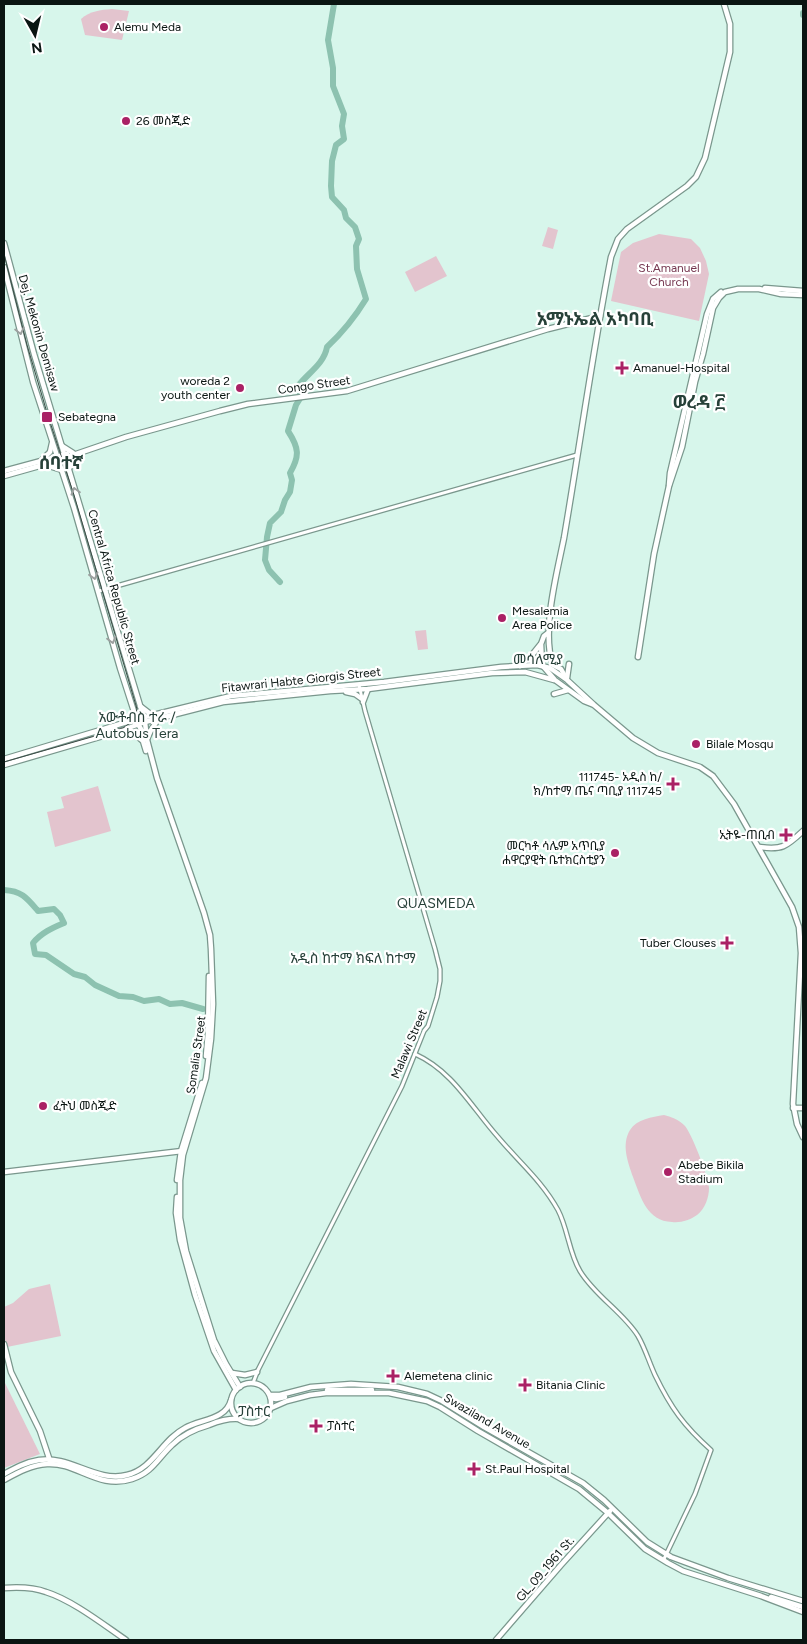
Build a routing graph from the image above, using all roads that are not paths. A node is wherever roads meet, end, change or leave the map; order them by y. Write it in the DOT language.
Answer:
graph roads {
  1 [pos="724,4"];
  2 [pos="4,243"];
  3 [pos="4,266"];
  4 [pos="803,291"];
  5 [pos="803,295"];
  6 [pos="600,316"];
  7 [pos="52,441"];
  8 [pos="61,445"];
  9 [pos="72,454"];
  10 [pos="577,455"];
  11 [pos="65,456"];
  12 [pos="58,458"];
  13 [pos="41,463"];
  14 [pos="69,470"];
  15 [pos="4,471"];
  16 [pos="62,471"];
  17 [pos="4,476"];
  18 [pos="669,478"];
  19 [pos="669,486"];
  20 [pos="105,590"];
  21 [pos="99,591"];
  22 [pos="548,633"];
  23 [pos="541,644"];
  24 [pos="569,664"];
  25 [pos="542,665"];
  26 [pos="519,669"];
  27 [pos="566,679"];
  28 [pos="555,680"];
  29 [pos="359,687"];
  30 [pos="368,689"];
  31 [pos="568,690"];
  32 [pos="342,691"];
  33 [pos="554,694"];
  34 [pos="362,700"];
  35 [pos="139,705"];
  36 [pos="594,705"];
  37 [pos="133,708"];
  38 [pos="153,716"];
  39 [pos="159,718"];
  40 [pos="144,720"];
  41 [pos="137,721"];
  42 [pos="128,722"];
  43 [pos="128,728"];
  44 [pos="146,740"];
  45 [pos="4,758"];
  46 [pos="4,765"];
  47 [pos="803,831"];
  48 [pos="759,847"];
  49 [pos="416,1054"];
  50 [pos="794,1108"];
  51 [pos="803,1108"];
  52 [pos="803,1137"];
  53 [pos="182,1151"];
  54 [pos="4,1172"];
  55 [pos="4,1344"];
  56 [pos="258,1372"];
  57 [pos="232,1373"];
  58 [pos="254,1383"];
  59 [pos="238,1388"];
  60 [pos="270,1396"];
  61 [pos="231,1400"];
  62 [pos="271,1407"];
  63 [pos="238,1419"];
  64 [pos="50,1462"];
  65 [pos="4,1474"];
  66 [pos="4,1480"];
  67 [pos="610,1512"];
  68 [pos="665,1556"];
  69 [pos="4,1588"];
  70 [pos="803,1601"];
  71 [pos="803,1606"];
  72 [pos="803,1612"];
  73 [pos="126,1640"];
  74 [pos="496,1640"];
  1 -- 6 [label="main road"];
  2 -- 8 [label="main road, Dej. Mekonin Demisaw"];
  3 -- 7 [label="main road, Dej. Mekonin Demisaw, one-way"];
  4 -- 18 [label="main road"];
  5 -- 19 [label="main road"];
  6 -- 9 [label="main road, Congo Street"];
  6 -- 10 [label="main road"];
  7 -- 12 [label="main road, Dej. Mekonin Demisaw"];
  7 -- 13 [label="main road"];
  8 -- 9 [label="main road"];
  8 -- 11 [label="main road, Dej. Mekonin Demisaw"];
  9 -- 11 [label="main road, Congo Street"];
  9 -- 14 [label="main road"];
  10 -- 20 [label="street"];
  10 -- 22 [label="main road"];
  11 -- 12 [label="main road"];
  11 -- 14 [label="main road, Central Africa Republic Street"];
  12 -- 13 [label="main road"];
  12 -- 16 [label="main road, Central Africa Republic Street"];
  13 -- 15 [label="main road"];
  13 -- 16 [label="main road"];
  13 -- 17 [label="main road"];
  20 -- 14 [label="main road, Central Africa Republic Street, one-way"];
  16 -- 21 [label="main road, Central Africa Republic Street, one-way"];
  18 -- 19 [label="main road"];
  18 -- 19 [label="main road"];
  20 -- 21 [label="street"];
  20 -- 35 [label="main road, Central Africa Republic Street"];
  21 -- 37 [label="main road, Central Africa Republic Street, one-way"];
  22 -- 23 [label="main road"];
  22 -- 27 [label="main road"];
  23 -- 25 [label="main road"];
  23 -- 26 [label="main road"];
  24 -- 27 [label="main road"];
  25 -- 26 [label="main road, Fitawrari Habte Giorgis Street"];
  25 -- 27 [label="main road"];
  25 -- 28 [label="main road"];
  26 -- 28 [label="main road"];
  26 -- 29 [label="main road, Fitawrari Habte Giorgis Street"];
  26 -- 30 [label="main road"];
  27 -- 36 [label="main road"];
  28 -- 31 [label="main road"];
  29 -- 30 [label="main road"];
  29 -- 32 [label="main road"];
  29 -- 34 [label="street, Malawi Street"];
  29 -- 38 [label="main road, Fitawrari Habte Giorgis Street"];
  30 -- 34 [label="main road"];
  31 -- 33 [label="main road"];
  31 -- 36 [label="main road"];
  32 -- 34 [label="main road"];
  32 -- 39 [label="main road"];
  34 -- 49 [label="street, Malawi Street"];
  35 -- 38 [label="main road"];
  35 -- 40 [label="main road, Central Africa Republic Street"];
  36 -- 48 [label="main road"];
  37 -- 41 [label="main road, Central Africa Republic Street"];
  37 -- 42 [label="main road"];
  38 -- 40 [label="main road, Fitawrari Habte Giorgis Street"];
  39 -- 40 [label="main road"];
  39 -- 44 [label="main road"];
  40 -- 41 [label="main road"];
  40 -- 44 [label="main road, Somalia Street"];
  41 -- 42 [label="main road"];
  41 -- 43 [label="main road"];
  41 -- 44 [label="main road, Central Africa Republic Street"];
  42 -- 45 [label="main road"];
  43 -- 46 [label="main road"];
  43 -- 53 [label="main road"];
  44 -- 53 [label="main road, Somalia Street"];
  47 -- 48 [label="main road"];
  48 -- 50 [label="main road"];
  49 -- 56 [label="street, Malawi Street"];
  49 -- 68 [label="street"];
  50 -- 51 [label="main road"];
  50 -- 52 [label="main road"];
  53 -- 54 [label="main road"];
  53 -- 57 [label="main road, Somalia Street"];
  53 -- 59 [label="main road"];
  55 -- 64 [label="main road"];
  56 -- 57 [label="main road"];
  56 -- 58 [label="street, Malawi Street"];
  57 -- 59 [label="main road, Somalia Street"];
  58 -- 59 [label="main road"];
  58 -- 60 [label="main road"];
  59 -- 61 [label="main road"];
  60 -- 62 [label="main road"];
  60 -- 67 [label="main road, Swaziland Avenue"];
  60 -- 68 [label="main road"];
  61 -- 63 [label="main road"];
  61 -- 64 [label="main road"];
  62 -- 63 [label="main road"];
  62 -- 67 [label="main road"];
  63 -- 64 [label="main road"];
  64 -- 65 [label="main road"];
  64 -- 66 [label="main road"];
  67 -- 68 [label="main road, Swaziland Avenue"];
  67 -- 72 [label="main road"];
  67 -- 74 [label="main road, GL_09_1961 St."];
  68 -- 70 [label="main road"];
  68 -- 71 [label="main road, Swaziland Avenue"];
  69 -- 73 [label="main road"];
}
